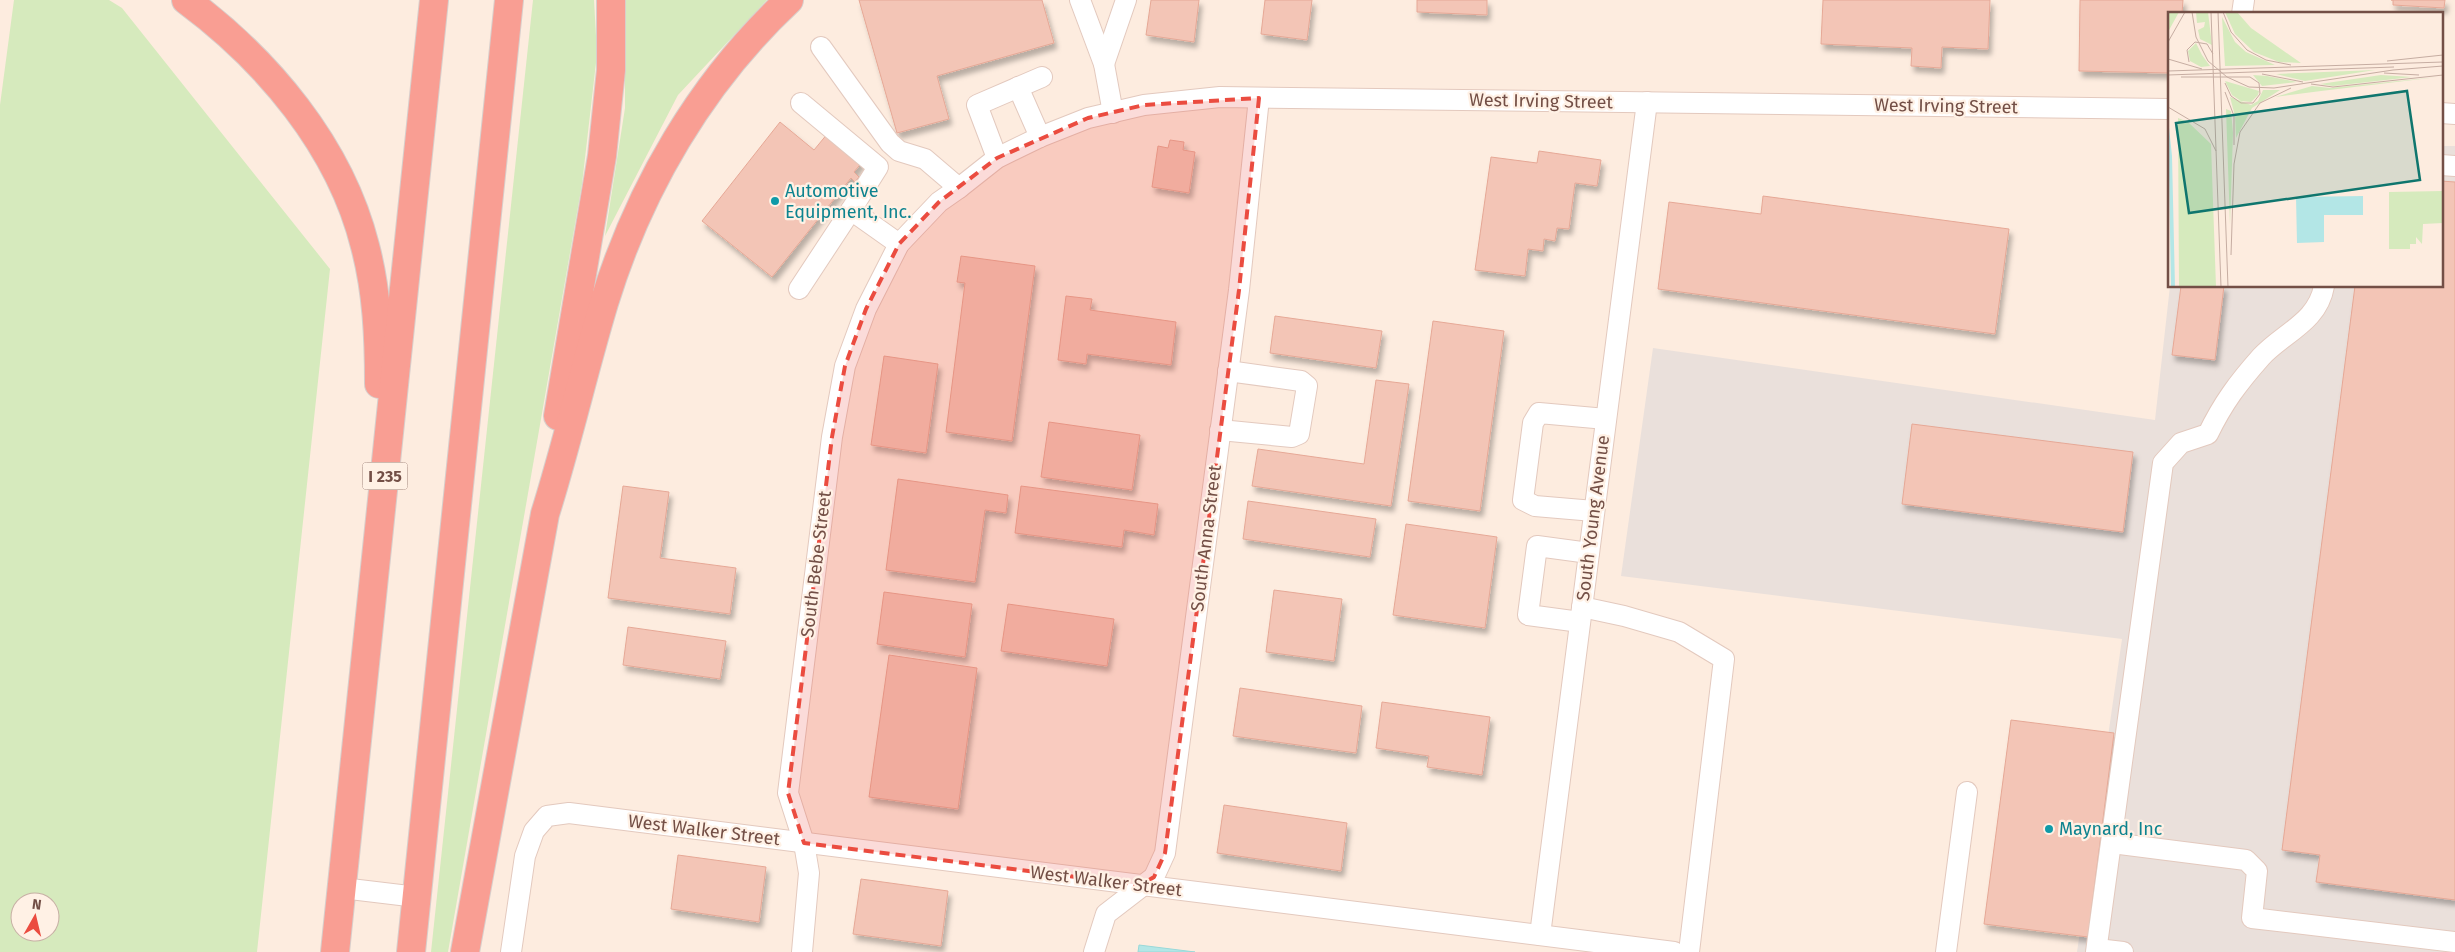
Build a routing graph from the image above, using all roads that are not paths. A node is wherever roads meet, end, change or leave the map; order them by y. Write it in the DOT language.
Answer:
graph roads {
  1 [pos="434,0"];
  2 [pos="510,0"];
  3 [pos="611,0"];
  4 [pos="788,0"];
  5 [pos="1080,0"];
  6 [pos="1126,0"];
  7 [pos="187,1"];
  8 [pos="822,47"];
  9 [pos="1104,64"];
  10 [pos="1042,77"];
  11 [pos="1018,88"];
  12 [pos="1259,98"];
  13 [pos="1647,102"];
  14 [pos="801,103"];
  15 [pos="2168,109"];
  16 [pos="1113,113"];
  17 [pos="2442,113"];
  18 [pos="2455,114"];
  19 [pos="1040,137"];
  20 [pos="998,158"];
  21 [pos="2442,165"];
  22 [pos="2455,166"];
  23 [pos="958,188"];
  24 [pos="940,202"];
  25 [pos="851,210"];
  26 [pos="899,244"];
  27 [pos="2323,288"];
  28 [pos="799,289"];
  29 [pos="1228,371"];
  30 [pos="1606,419"];
  31 [pos="1220,430"];
  32 [pos="389,435"];
  33 [pos="1594,511"];
  34 [pos="545,514"];
  35 [pos="1589,553"];
  36 [pos="1581,615"];
  37 [pos="1967,792"];
  38 [pos="2112,842"];
  39 [pos="804,843"];
  40 [pos="1141,885"];
  41 [pos="342,888"];
  42 [pos="417,897"];
  43 [pos="1540,935"];
  44 [pos="2455,942"];
  45 [pos="2096,950"];
  46 [pos="335,952"];
  47 [pos="411,952"];
  48 [pos="465,952"];
  49 [pos="511,952"];
  50 [pos="802,952"];
  51 [pos="1094,952"];
  52 [pos="1674,952"];
  53 [pos="1688,952"];
  54 [pos="1946,952"];
  55 [pos="2124,952"];
  1 -- 32 [label="highway, I 235"];
  2 -- 42 [label="highway"];
  3 -- 34 [label="highway"];
  4 -- 34 [label="highway"];
  5 -- 9 [label="street"];
  6 -- 9 [label="street"];
  7 -- 32 [label="highway"];
  8 -- 23 [label="street"];
  9 -- 16 [label="street"];
  10 -- 11 [label="street"];
  11 -- 19 [label="street"];
  11 -- 20 [label="street"];
  12 -- 13 [label="street, West Irving Street"];
  12 -- 16 [label="street, West Irving Street"];
  12 -- 29 [label="street, South Anna Street"];
  13 -- 15 [label="street, West Irving Street"];
  13 -- 30 [label="street, South Young Avenue"];
  14 -- 25 [label="street"];
  16 -- 19 [label="street, West Irving Street"];
  17 -- 18 [label="street"];
  19 -- 20 [label="street, West Irving Street"];
  20 -- 23 [label="street, West Irving Street"];
  21 -- 22 [label="street"];
  23 -- 24 [label="street, West Irving Street"];
  24 -- 26 [label="street, South Bebe Street"];
  25 -- 26 [label="street"];
  25 -- 28 [label="street"];
  26 -- 39 [label="street, South Bebe Street"];
  27 -- 38 [label="street"];
  29 -- 31 [label="street, South Anna Street"];
  29 -- 31 [label="street"];
  30 -- 33 [label="street, South Young Avenue"];
  30 -- 33 [label="street"];
  31 -- 40 [label="street, South Anna Street"];
  32 -- 41 [label="highway, I 235"];
  33 -- 35 [label="street, South Young Avenue"];
  34 -- 48 [label="highway"];
  35 -- 36 [label="street, South Young Avenue"];
  35 -- 36 [label="street"];
  36 -- 43 [label="street, South Young Avenue"];
  36 -- 53 [label="street"];
  37 -- 54 [label="street"];
  38 -- 44 [label="street"];
  38 -- 45 [label="street"];
  39 -- 40 [label="street, West Walker Street"];
  39 -- 49 [label="street, West Walker Street"];
  39 -- 50 [label="street, South Bebe Street"];
  40 -- 43 [label="street, West Walker Street"];
  40 -- 51 [label="street, South Anna Street"];
  41 -- 42 [label="street"];
  41 -- 46 [label="highway, I 235"];
  42 -- 47 [label="highway"];
  43 -- 52 [label="street, West Walker Street"];
  45 -- 55 [label="street"];
}
